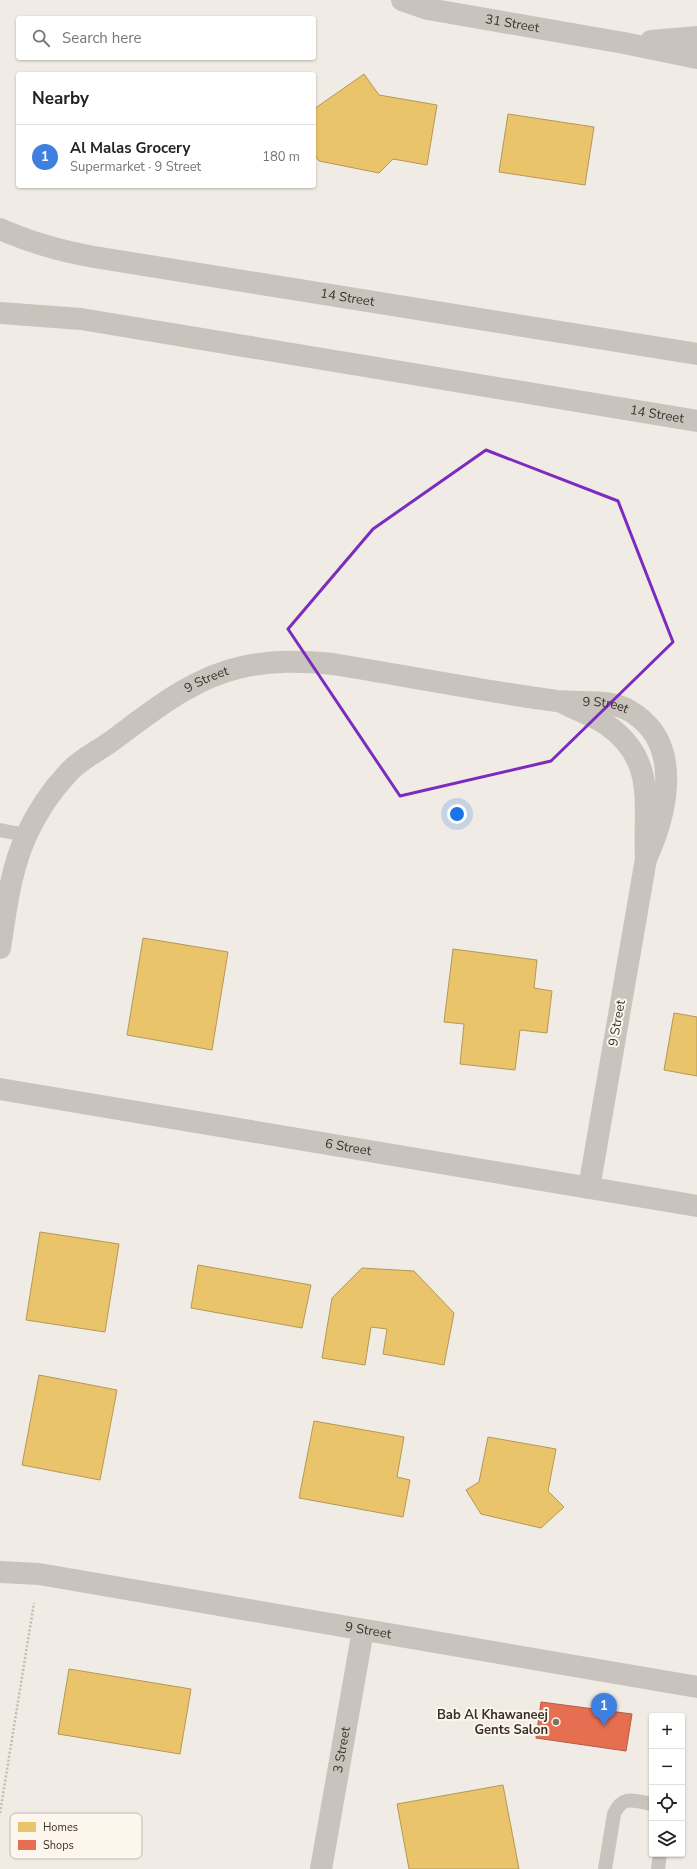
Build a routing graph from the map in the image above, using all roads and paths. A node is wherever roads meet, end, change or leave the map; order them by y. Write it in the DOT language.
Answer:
graph roads {
  1 [pos="402,0"];
  2 [pos="697,37"];
  3 [pos="624,43"];
  4 [pos="697,58"];
  5 [pos="0,229"];
  6 [pos="0,313"];
  7 [pos="697,354"];
  8 [pos="697,421"];
  9 [pos="0,830"];
  10 [pos="26,835"];
  11 [pos="0,948"];
  12 [pos="0,1089"];
  13 [pos="588,1188"];
  14 [pos="697,1206"];
  15 [pos="0,1557"];
  16 [pos="0,1572"];
  17 [pos="38,1574"];
  18 [pos="363,1630"];
  19 [pos="697,1687"];
  20 [pos="649,1804"];
  21 [pos="0,1813"];
  22 [pos="660,1857"];
  23 [pos="321,1869"];
  24 [pos="605,1869"];
  25 [pos="658,1869"];
  1 -- 3 [label="street, 31 Street"];
  2 -- 3 [label="street, 31 Street"];
  3 -- 4 [label="street, 31 Street"];
  5 -- 7 [label="street, 14 Street"];
  6 -- 8 [label="street, 14 Street"];
  9 -- 10 [label="lane"];
  10 -- 11 [label="street, 9 Street"];
  10 -- 13 [label="street, 9 Street"];
  12 -- 13 [label="street, 6 Street"];
  13 -- 14 [label="street, 6 Street"];
  15 -- 17 [label="street, 9 Street"];
  16 -- 17 [label="street, 9 Street"];
  17 -- 18 [label="street, 9 Street"];
  17 -- 21 [label="path"];
  18 -- 19 [label="street, 9 Street"];
  18 -- 23 [label="street, 3 Street"];
  20 -- 24 [label="lane"];
  22 -- 25 [label="lane"];
}
